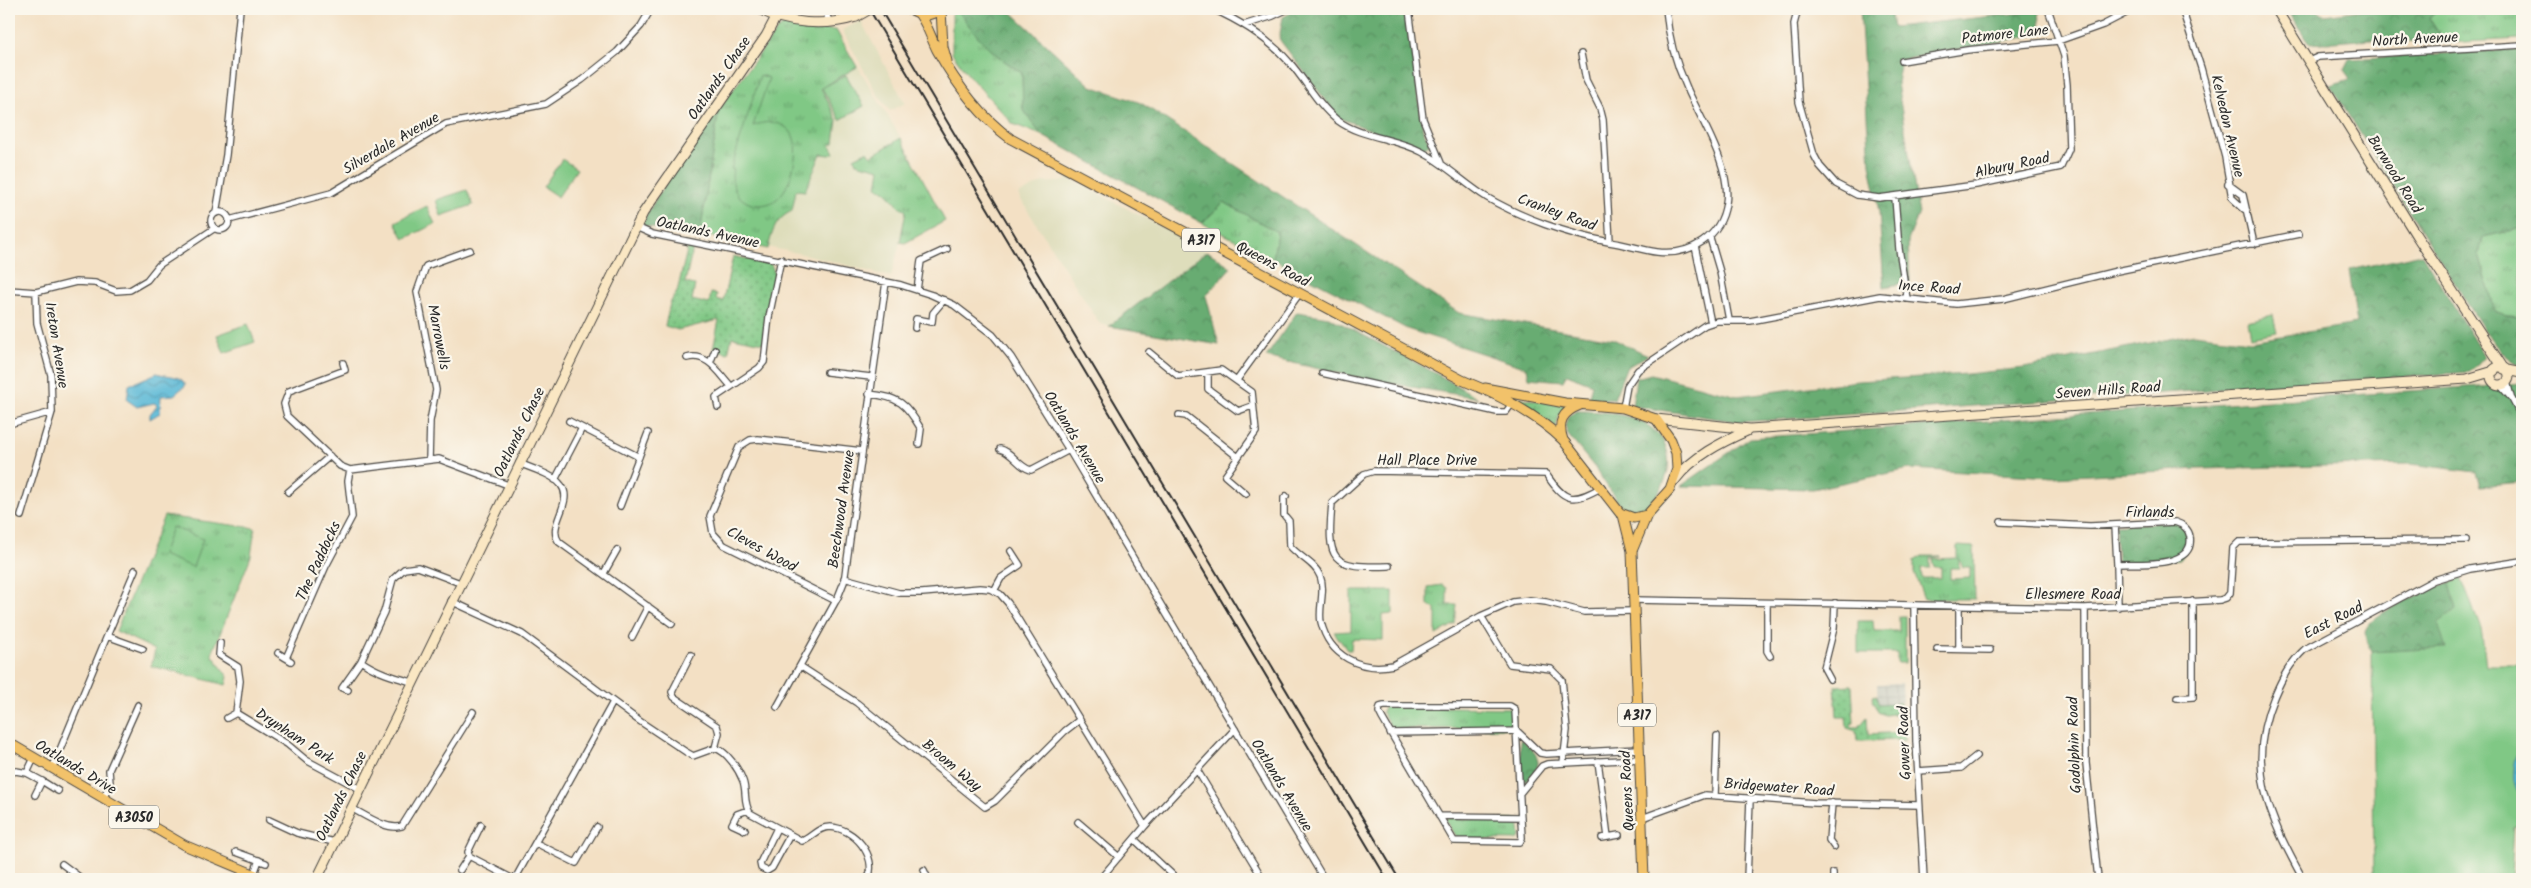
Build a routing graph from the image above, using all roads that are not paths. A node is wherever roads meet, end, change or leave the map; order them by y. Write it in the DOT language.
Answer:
graph roads {
  1 [pos="240,9"];
  2 [pos="651,9"];
  3 [pos="759,9"];
  4 [pos="825,9"];
  5 [pos="870,9"];
  6 [pos="909,9"];
  7 [pos="939,9"];
  8 [pos="1213,9"];
  9 [pos="1288,9"];
  10 [pos="1409,9"];
  11 [pos="1666,9"];
  12 [pos="1798,9"];
  13 [pos="2048,9"];
  14 [pos="2134,9"];
  15 [pos="2182,9"];
  16 [pos="2276,9"];
  17 [pos="776,12"];
  18 [pos="920,15"];
  19 [pos="829,22"];
  20 [pos="1244,25"];
  21 [pos="2058,41"];
  22 [pos="2522,45"];
  23 [pos="1581,54"];
  24 [pos="1902,61"];
  25 [pos="2309,61"];
  26 [pos="948,66"];
  27 [pos="1442,165"];
  28 [pos="2228,184"];
  29 [pos="1895,197"];
  30 [pos="2244,209"];
  31 [pos="216,213"];
  32 [pos="229,220"];
  33 [pos="636,227"];
  34 [pos="214,228"];
  35 [pos="2299,234"];
  36 [pos="1710,238"];
  37 [pos="1610,242"];
  38 [pos="2254,244"];
  39 [pos="1695,246"];
  40 [pos="947,249"];
  41 [pos="470,250"];
  42 [pos="781,259"];
  43 [pos="886,282"];
  44 [pos="9,290"];
  45 [pos="917,290"];
  46 [pos="36,292"];
  47 [pos="1300,294"];
  48 [pos="1907,299"];
  49 [pos="944,300"];
  50 [pos="1729,320"];
  51 [pos="1711,323"];
  52 [pos="915,328"];
  53 [pos="716,350"];
  54 [pos="1149,352"];
  55 [pos="687,358"];
  56 [pos="343,363"];
  57 [pos="710,363"];
  58 [pos="827,372"];
  59 [pos="1208,372"];
  60 [pos="1322,373"];
  61 [pos="2522,375"];
  62 [pos="2501,376"];
  63 [pos="871,377"];
  64 [pos="1237,380"];
  65 [pos="731,386"];
  66 [pos="1476,386"];
  67 [pos="1516,393"];
  68 [pos="869,394"];
  69 [pos="1581,404"];
  70 [pos="1511,405"];
  71 [pos="1252,406"];
  72 [pos="718,407"];
  73 [pos="1623,408"];
  74 [pos="52,412"];
  75 [pos="1179,414"];
  76 [pos="2522,418"];
  77 [pos="1656,419"];
  78 [pos="569,421"];
  79 [pos="9,424"];
  80 [pos="582,428"];
  81 [pos="1750,430"];
  82 [pos="648,433"];
  83 [pos="1563,440"];
  84 [pos="919,444"];
  85 [pos="1000,449"];
  86 [pos="1069,450"];
  87 [pos="862,451"];
  88 [pos="330,456"];
  89 [pos="639,457"];
  90 [pos="1238,457"];
  91 [pos="429,460"];
  92 [pos="519,463"];
  93 [pos="350,470"];
  94 [pos="555,480"];
  95 [pos="1675,480"];
  96 [pos="508,485"];
  97 [pos="1602,487"];
  98 [pos="288,492"];
  99 [pos="1246,494"];
  100 [pos="1286,496"];
  101 [pos="620,506"];
  102 [pos="1623,515"];
  103 [pos="20,516"];
  104 [pos="1647,516"];
  105 [pos="2000,522"];
  106 [pos="2115,524"];
  107 [pos="2466,540"];
  108 [pos="617,550"];
  109 [pos="1011,551"];
  110 [pos="1632,551"];
  111 [pos="2522,561"];
  112 [pos="2116,564"];
  113 [pos="1389,566"];
  114 [pos="135,570"];
  115 [pos="604,573"];
  116 [pos="844,578"];
  117 [pos="460,583"];
  118 [pos="994,591"];
  119 [pos="1632,600"];
  120 [pos="2193,600"];
  121 [pos="451,601"];
  122 [pos="836,601"];
  123 [pos="1766,603"];
  124 [pos="1836,603"];
  125 [pos="1914,605"];
  126 [pos="1959,605"];
  127 [pos="648,606"];
  128 [pos="2118,607"];
  129 [pos="2085,608"];
  130 [pos="1633,612"];
  131 [pos="1481,616"];
  132 [pos="672,624"];
  133 [pos="107,636"];
  134 [pos="632,637"];
  135 [pos="220,643"];
  136 [pos="143,649"];
  137 [pos="1937,649"];
  138 [pos="1958,649"];
  139 [pos="1990,650"];
  140 [pos="278,653"];
  141 [pos="219,655"];
  142 [pos="691,655"];
  143 [pos="1770,656"];
  144 [pos="211,659"];
  145 [pos="361,661"];
  146 [pos="800,666"];
  147 [pos="1830,679"];
  148 [pos="412,682"];
  149 [pos="334,687"];
  150 [pos="2177,698"];
  151 [pos="613,702"];
  152 [pos="138,705"];
  153 [pos="777,707"];
  154 [pos="473,712"];
  155 [pos="236,713"];
  156 [pos="227,718"];
  157 [pos="1078,721"];
  158 [pos="1235,729"];
  159 [pos="1517,732"];
  160 [pos="1390,733"];
  161 [pos="1717,736"];
  162 [pos="9,743"];
  163 [pos="715,748"];
  164 [pos="1638,749"];
  165 [pos="1563,753"];
  166 [pos="1976,756"];
  167 [pos="34,758"];
  168 [pos="1639,759"];
  169 [pos="1598,761"];
  170 [pos="1563,763"];
  171 [pos="52,769"];
  172 [pos="1197,770"];
  173 [pos="1918,771"];
  174 [pos="9,773"];
  175 [pos="27,773"];
  176 [pos="42,781"];
  177 [pos="360,789"];
  178 [pos="58,791"];
  179 [pos="1520,792"];
  180 [pos="35,795"];
  181 [pos="1715,795"];
  182 [pos="103,799"];
  183 [pos="1750,799"];
  184 [pos="1832,803"];
  185 [pos="1919,805"];
  186 [pos="351,808"];
  187 [pos="748,810"];
  188 [pos="273,813"];
  189 [pos="1439,816"];
  190 [pos="1522,817"];
  191 [pos="1642,818"];
  192 [pos="1078,822"];
  193 [pos="481,825"];
  194 [pos="1145,826"];
  195 [pos="597,827"];
  196 [pos="777,828"];
  197 [pos="745,830"];
  198 [pos="790,835"];
  199 [pos="1619,835"];
  200 [pos="1134,839"];
  201 [pos="334,842"];
  202 [pos="536,843"];
  203 [pos="1834,847"];
  204 [pos="236,852"];
  205 [pos="469,856"];
  206 [pos="1119,856"];
  207 [pos="259,860"];
  208 [pos="266,862"];
  209 [pos="62,864"];
  210 [pos="460,870"];
  211 [pos="924,870"];
  212 [pos="253,877"];
  213 [pos="82,879"];
  214 [pos="265,879"];
  215 [pos="317,879"];
  216 [pos="514,879"];
  217 [pos="868,879"];
  218 [pos="928,879"];
  219 [pos="1100,879"];
  220 [pos="1177,879"];
  221 [pos="1263,879"];
  222 [pos="1324,879"];
  223 [pos="1644,879"];
  224 [pos="1747,879"];
  225 [pos="1924,879"];
  226 [pos="2098,879"];
  227 [pos="2303,879"];
  1 -- 31 [label="street"];
  2 -- 32 [label="street, Silverdale Avenue"];
  3 -- 17 [label="street"];
  4 -- 19 [label="street"];
  5 -- 19 [label="street, bridge"];
  6 -- 18 [label="main road"];
  7 -- 18 [label="main road"];
  7 -- 26 [label="main road, Queens Road / A317"];
  8 -- 20 [label="street, Cranley Road"];
  9 -- 20 [label="street"];
  10 -- 27 [label="street"];
  11 -- 36 [label="street"];
  12 -- 29 [label="street"];
  13 -- 21 [label="street, Albury Road"];
  14 -- 21 [label="street, Patmore Lane"];
  15 -- 28 [label="street, Kelvedon Avenue"];
  16 -- 25 [label="street, Burwood Road"];
  17 -- 19 [label="street"];
  17 -- 33 [label="street, Oatlands Chase"];
  18 -- 26 [label="main road, Queens Road / A317"];
  20 -- 27 [label="street, Cranley Road"];
  21 -- 24 [label="street, Patmore Lane"];
  21 -- 29 [label="street, Albury Road"];
  22 -- 25 [label="street, North Avenue"];
  23 -- 37 [label="street"];
  25 -- 62 [label="street, Burwood Road"];
  26 -- 47 [label="main road, Queens Road / A317"];
  27 -- 37 [label="street, Cranley Road"];
  28 -- 30 [label="street, Kelvedon Avenue"];
  28 -- 30 [label="street"];
  29 -- 48 [label="street"];
  30 -- 38 [label="street, Kelvedon Avenue"];
  31 -- 32 [label="street"];
  31 -- 34 [label="street"];
  32 -- 34 [label="street"];
  33 -- 42 [label="street, Oatlands Avenue"];
  33 -- 92 [label="street, Oatlands Chase"];
  34 -- 46 [label="street"];
  35 -- 38 [label="street, Ince Road"];
  36 -- 39 [label="street, Cranley Road"];
  36 -- 50 [label="street"];
  37 -- 39 [label="street, Cranley Road"];
  38 -- 48 [label="street, Ince Road"];
  39 -- 51 [label="street"];
  40 -- 45 [label="street"];
  41 -- 91 [label="street, Marrowells"];
  42 -- 43 [label="street, Oatlands Avenue"];
  42 -- 65 [label="street"];
  43 -- 45 [label="street, Oatlands Avenue"];
  43 -- 63 [label="street, Beechwood Avenue"];
  44 -- 46 [label="street"];
  45 -- 49 [label="street, Oatlands Avenue"];
  46 -- 74 [label="street, Ireton Avenue"];
  47 -- 64 [label="street"];
  47 -- 66 [label="main road, Queens Road / A317"];
  48 -- 50 [label="street, Ince Road"];
  49 -- 52 [label="street"];
  49 -- 86 [label="street, Oatlands Avenue"];
  50 -- 51 [label="street, Ince Road"];
  51 -- 73 [label="street, Ince Road"];
  53 -- 57 [label="street"];
  54 -- 59 [label="street"];
  55 -- 57 [label="street"];
  56 -- 88 [label="street"];
  57 -- 65 [label="street"];
  58 -- 63 [label="street"];
  59 -- 64 [label="street"];
  59 -- 71 [label="street"];
  60 -- 70 [label="street"];
  61 -- 62 [label="street"];
  62 -- 76 [label="street"];
  62 -- 81 [label="street, Seven Hills Road"];
  63 -- 68 [label="street, Beechwood Avenue"];
  64 -- 71 [label="street"];
  65 -- 72 [label="street"];
  66 -- 67 [label="main road, Queens Road / A317"];
  66 -- 70 [label="main road, Queens Road / A317"];
  67 -- 69 [label="main road, Queens Road / A317"];
  67 -- 70 [label="main road"];
  68 -- 84 [label="street"];
  68 -- 87 [label="street, Beechwood Avenue"];
  69 -- 73 [label="main road, A317"];
  69 -- 83 [label="main road"];
  70 -- 83 [label="main road, Queens Road / A317"];
  71 -- 90 [label="street"];
  73 -- 77 [label="main road, A317"];
  74 -- 79 [label="street"];
  74 -- 103 [label="street, Ireton Avenue"];
  75 -- 90 [label="street"];
  77 -- 81 [label="street, Seven Hills Road"];
  77 -- 95 [label="main road"];
  78 -- 80 [label="street"];
  80 -- 89 [label="street"];
  80 -- 94 [label="street"];
  81 -- 95 [label="street, Seven Hills Road"];
  82 -- 89 [label="street"];
  83 -- 97 [label="main road, A317"];
  85 -- 86 [label="street"];
  86 -- 158 [label="street, Oatlands Avenue"];
  87 -- 116 [label="street, Beechwood Avenue"];
  87 -- 122 [label="street, Cleves Wood"];
  88 -- 93 [label="street"];
  88 -- 98 [label="street"];
  89 -- 101 [label="street"];
  90 -- 99 [label="street"];
  91 -- 93 [label="street"];
  91 -- 96 [label="street"];
  92 -- 94 [label="street"];
  92 -- 96 [label="street, Oatlands Chase"];
  93 -- 140 [label="street, The Paddocks"];
  94 -- 115 [label="street"];
  95 -- 104 [label="main road, A317"];
  96 -- 117 [label="street, Oatlands Chase"];
  97 -- 102 [label="main road, A317"];
  97 -- 113 [label="street, Hall Place Drive"];
  100 -- 131 [label="street"];
  102 -- 104 [label="main road"];
  102 -- 110 [label="main road, A317"];
  104 -- 110 [label="main road, A317"];
  105 -- 106 [label="street, Firlands"];
  106 -- 112 [label="street"];
  106 -- 112 [label="street, Firlands"];
  107 -- 120 [label="street, Ellesmere Road"];
  108 -- 115 [label="street"];
  109 -- 118 [label="street"];
  110 -- 119 [label="main road, Queens Road / A317"];
  111 -- 227 [label="street, East Road"];
  112 -- 128 [label="street"];
  114 -- 133 [label="street"];
  115 -- 127 [label="street"];
  116 -- 118 [label="street, Beechwood Avenue"];
  116 -- 122 [label="street"];
  117 -- 121 [label="street, Oatlands Chase"];
  117 -- 145 [label="street"];
  118 -- 157 [label="street"];
  119 -- 123 [label="street, Ellesmere Road"];
  119 -- 130 [label="main road, Queens Road / A317"];
  120 -- 128 [label="street, Ellesmere Road"];
  120 -- 150 [label="street"];
  121 -- 148 [label="street, Oatlands Chase"];
  121 -- 151 [label="street"];
  122 -- 146 [label="street"];
  123 -- 124 [label="street, Ellesmere Road"];
  123 -- 143 [label="street"];
  124 -- 125 [label="street, Ellesmere Road"];
  124 -- 147 [label="street"];
  125 -- 126 [label="street, Ellesmere Road"];
  125 -- 173 [label="street, Gower Road"];
  126 -- 129 [label="street, Ellesmere Road"];
  126 -- 138 [label="street"];
  127 -- 132 [label="street"];
  127 -- 134 [label="street"];
  128 -- 129 [label="street, Ellesmere Road"];
  129 -- 226 [label="street, Godolphin Road"];
  130 -- 131 [label="street"];
  130 -- 164 [label="main road, Queens Road / A317"];
  131 -- 165 [label="street"];
  133 -- 136 [label="street"];
  133 -- 171 [label="street"];
  135 -- 141 [label="street"];
  137 -- 138 [label="street"];
  138 -- 139 [label="street"];
  141 -- 144 [label="street"];
  141 -- 155 [label="street, Drynham Park"];
  142 -- 163 [label="street"];
  145 -- 148 [label="street"];
  145 -- 149 [label="street"];
  146 -- 153 [label="street"];
  146 -- 157 [label="street, Broom Way"];
  148 -- 177 [label="street, Oatlands Chase"];
  151 -- 163 [label="street"];
  151 -- 202 [label="street"];
  152 -- 182 [label="street"];
  154 -- 186 [label="street"];
  155 -- 156 [label="street"];
  155 -- 177 [label="street, Drynham Park"];
  157 -- 194 [label="street"];
  158 -- 172 [label="street"];
  158 -- 222 [label="street, Oatlands Avenue"];
  159 -- 160 [label="street"];
  159 -- 160 [label="street"];
  159 -- 165 [label="street"];
  159 -- 179 [label="street"];
  160 -- 189 [label="street"];
  161 -- 181 [label="street"];
  162 -- 167 [label="main road, Oatlands Drive / A3050"];
  163 -- 187 [label="street"];
  164 -- 165 [label="street"];
  164 -- 168 [label="main road, Queens Road / A317"];
  165 -- 170 [label="street"];
  166 -- 173 [label="street"];
  167 -- 171 [label="main road, Oatlands Drive / A3050"];
  167 -- 175 [label="street"];
  168 -- 169 [label="street"];
  168 -- 191 [label="main road, Queens Road / A317"];
  169 -- 170 [label="street"];
  169 -- 199 [label="street"];
  170 -- 179 [label="street"];
  171 -- 182 [label="main road, Oatlands Drive / A3050"];
  172 -- 194 [label="street"];
  172 -- 221 [label="street"];
  173 -- 185 [label="street, Gower Road"];
  174 -- 175 [label="street"];
  175 -- 176 [label="street"];
  176 -- 178 [label="street"];
  176 -- 180 [label="street"];
  177 -- 186 [label="street, Oatlands Chase"];
  179 -- 190 [label="street"];
  181 -- 183 [label="street, Bridgewater Road"];
  181 -- 191 [label="street, Bridgewater Road"];
  182 -- 212 [label="main road, Oatlands Drive / A3050"];
  183 -- 184 [label="street, Bridgewater Road"];
  183 -- 224 [label="street"];
  184 -- 185 [label="street, Bridgewater Road"];
  184 -- 203 [label="street"];
  185 -- 225 [label="street, Gower Road"];
  186 -- 201 [label="street, Oatlands Chase"];
  187 -- 196 [label="street"];
  187 -- 197 [label="street"];
  188 -- 201 [label="street"];
  189 -- 190 [label="street"];
  189 -- 190 [label="street"];
  191 -- 223 [label="main road, Queens Road / A317"];
  192 -- 206 [label="street"];
  193 -- 205 [label="street"];
  194 -- 200 [label="street"];
  195 -- 202 [label="street"];
  196 -- 198 [label="street"];
  196 -- 198 [label="street"];
  198 -- 217 [label="street"];
  200 -- 206 [label="street"];
  200 -- 220 [label="street"];
  201 -- 215 [label="street, Oatlands Chase"];
  202 -- 216 [label="street"];
  204 -- 207 [label="street"];
  205 -- 210 [label="street"];
  205 -- 216 [label="street"];
  206 -- 219 [label="street"];
  207 -- 208 [label="street"];
  207 -- 212 [label="street"];
  209 -- 213 [label="street"];
  211 -- 218 [label="street"];
  212 -- 214 [label="main road, Oatlands Drive / A3050"];
}
